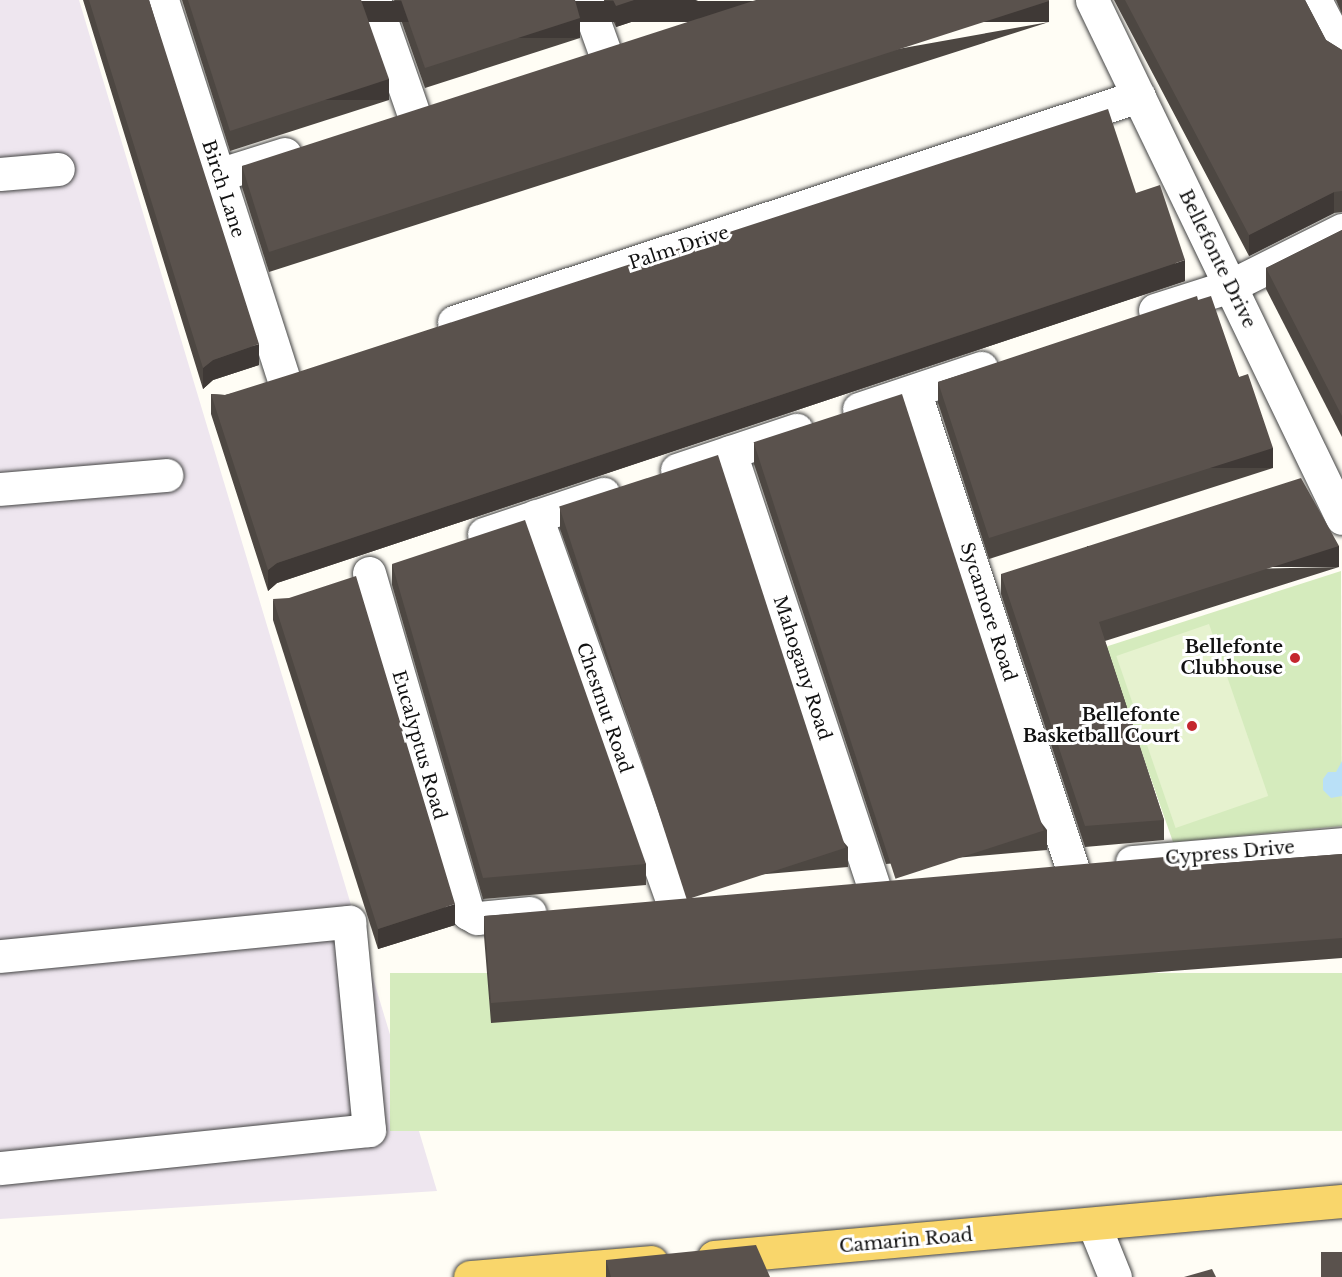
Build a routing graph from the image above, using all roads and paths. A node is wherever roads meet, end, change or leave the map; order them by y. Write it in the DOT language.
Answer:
graph roads {
  1 [pos="162,0"];
  2 [pos="375,0"];
  3 [pos="586,0"];
  4 [pos="1092,0"];
  5 [pos="1315,0"];
  6 [pos="637,39"];
  7 [pos="604,50"];
  8 [pos="1342,52"];
  9 [pos="570,61"];
  10 [pos="1139,96"];
  11 [pos="446,101"];
  12 [pos="412,112"];
  13 [pos="380,123"];
  14 [pos="315,144"];
  15 [pos="58,169"];
  16 [pos="0,174"];
  17 [pos="218,175"];
  18 [pos="1342,230"];
  19 [pos="1230,286"];
  20 [pos="1128,320"];
  21 [pos="420,333"];
  22 [pos="1015,357"];
  23 [pos="318,367"];
  24 [pos="283,378"];
  25 [pos="251,388"];
  26 [pos="914,391"];
  27 [pos="730,452"];
  28 [pos="1331,467"];
  29 [pos="166,475"];
  30 [pos="1286,484"];
  31 [pos="0,489"];
  32 [pos="536,516"];
  33 [pos="1342,518"];
  34 [pos="458,542"];
  35 [pos="402,561"];
  36 [pos="1012,571"];
  37 [pos="369,573"];
  38 [pos="978,582"];
  39 [pos="337,583"];
  40 [pos="1342,844"];
  41 [pos="1072,867"];
  42 [pos="1037,870"];
  43 [pos="908,881"];
  44 [pos="873,884"];
  45 [pos="838,887"];
  46 [pos="708,898"];
  47 [pos="672,901"];
  48 [pos="636,904"];
  49 [pos="565,910"];
  50 [pos="0,956"];
  51 [pos="0,1168"];
  52 [pos="1342,1201"];
  53 [pos="1094,1225"];
  54 [pos="470,1277"];
  55 [pos="1115,1277"];
  1 -- 17 [label="street, Birch Lane"];
  2 -- 12 [label="street"];
  3 -- 7 [label="street"];
  4 -- 10 [label="street, Bellefonte Drive"];
  5 -- 8 [label="street"];
  6 -- 7 [label="street"];
  7 -- 9 [label="street"];
  10 -- 19 [label="street, Bellefonte Drive"];
  10 -- 21 [label="street, Palm Drive"];
  11 -- 12 [label="street"];
  12 -- 13 [label="street"];
  14 -- 17 [label="street"];
  15 -- 16 [label="street"];
  17 -- 24 [label="street, Birch Lane"];
  18 -- 19 [label="street"];
  19 -- 20 [label="street"];
  19 -- 28 [label="street, Bellefonte Drive"];
  22 -- 26 [label="street"];
  23 -- 24 [label="street"];
  24 -- 25 [label="street"];
  26 -- 27 [label="street"];
  26 -- 38 [label="street, Sycamore Road"];
  27 -- 32 [label="street"];
  27 -- 44 [label="street, Mahogany Road"];
  28 -- 30 [label="street"];
  28 -- 33 [label="street, Bellefonte Drive"];
  29 -- 31 [label="street"];
  32 -- 34 [label="street"];
  32 -- 47 [label="street, Chestnut Road"];
  35 -- 37 [label="street"];
  36 -- 38 [label="street"];
  37 -- 39 [label="street"];
  37 -- 49 [label="street, Eucalyptus Road"];
  38 -- 41 [label="street, Sycamore Road"];
  40 -- 41 [label="street, Cypress Drive"];
  41 -- 42 [label="street, Cypress Drive"];
  43 -- 44 [label="street"];
  44 -- 45 [label="street"];
  46 -- 47 [label="street"];
  47 -- 48 [label="street"];
  50 -- 51 [label="street"];
  52 -- 53 [label="main road, Camarin Road"];
  53 -- 54 [label="main road, Camarin Road"];
  53 -- 55 [label="street"];
}
